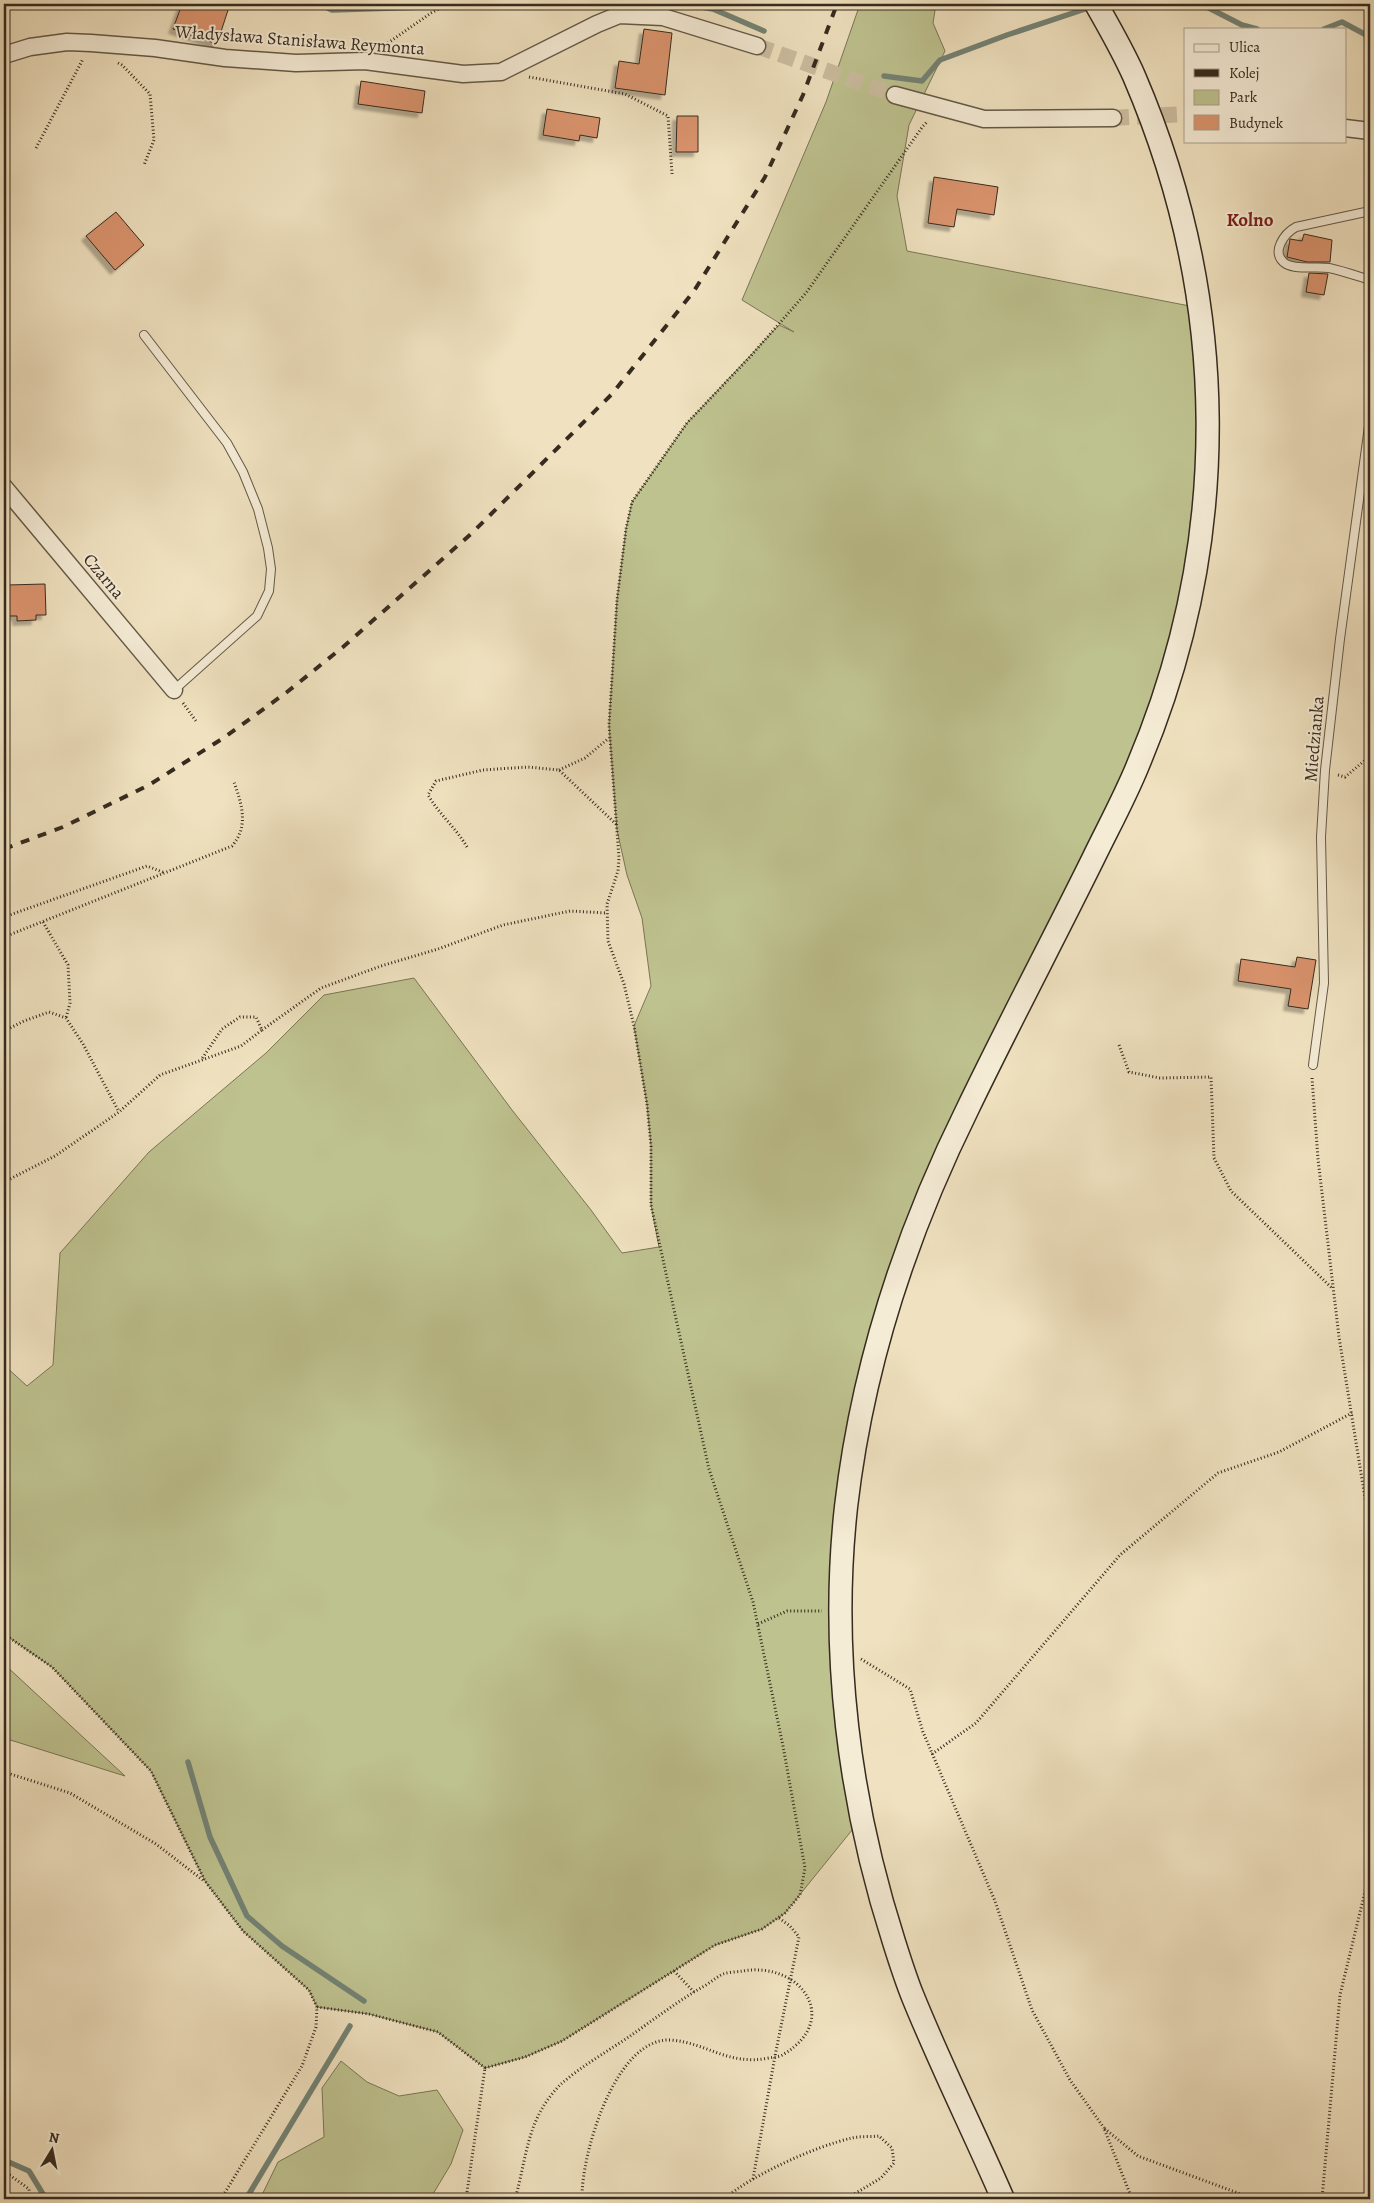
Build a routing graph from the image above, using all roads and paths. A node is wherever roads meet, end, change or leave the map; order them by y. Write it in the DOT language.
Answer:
graph roads {
  1 [pos="450,4"];
  2 [pos="1098,8"];
  3 [pos="91,43"];
  4 [pos="757,46"];
  5 [pos="4,55"];
  6 [pos="114,61"];
  7 [pos="365,61"];
  8 [pos="501,72"];
  9 [pos="895,95"];
  10 [pos="944,109"];
  11 [pos="1113,118"];
  12 [pos="1346,128"];
  13 [pos="1370,131"];
  14 [pos="36,148"];
  15 [pos="144,165"];
  16 [pos="672,174"];
  17 [pos="1370,211"];
  18 [pos="1370,280"];
  19 [pos="144,335"];
  20 [pos="1370,419"];
  21 [pos="4,487"];
  22 [pos="174,690"];
  23 [pos="610,738"];
  24 [pos="1370,756"];
  25 [pos="560,770"];
  26 [pos="1325,770"];
  27 [pos="234,782"];
  28 [pos="617,826"];
  29 [pos="467,847"];
  30 [pos="165,873"];
  31 [pos="607,913"];
  32 [pos="4,917"];
  33 [pos="43,922"];
  34 [pos="4,937"];
  35 [pos="66,1018"];
  36 [pos="262,1030"];
  37 [pos="4,1031"];
  38 [pos="1119,1045"];
  39 [pos="201,1060"];
  40 [pos="1313,1065"];
  41 [pos="119,1112"];
  42 [pos="4,1182"];
  43 [pos="1334,1290"];
  44 [pos="1352,1413"];
  45 [pos="1370,1529"];
  46 [pos="840,1612"];
  47 [pos="758,1624"];
  48 [pos="4,1634"];
  49 [pos="841,1652"];
  50 [pos="932,1754"];
  51 [pos="4,1772"];
  52 [pos="1370,1871"];
  53 [pos="205,1881"];
  54 [pos="779,1918"];
  55 [pos="674,1970"];
  56 [pos="790,1978"];
  57 [pos="694,1992"];
  58 [pos="317,2007"];
  59 [pos="775,2056"];
  60 [pos="485,2068"];
  61 [pos="1104,2128"];
  62 [pos="4,2171"];
  63 [pos="753,2179"];
  64 [pos="30,2199"];
  65 [pos="220,2199"];
  66 [pos="466,2199"];
  67 [pos="515,2199"];
  68 [pos="582,2199"];
  69 [pos="724,2199"];
  70 [pos="846,2199"];
  71 [pos="1003,2199"];
  72 [pos="1132,2199"];
  73 [pos="1254,2199"];
  74 [pos="1322,2199"];
  1 -- 7 [label="path"];
  2 -- 46 [label="main road"];
  3 -- 5 [label="street, Władysława Stanisława Reymonta"];
  3 -- 7 [label="street, Władysława Stanisława Reymonta"];
  3 -- 14 [label="path"];
  4 -- 8 [label="street, Władysława Stanisława Reymonta"];
  6 -- 15 [label="path"];
  7 -- 8 [label="street, Władysława Stanisława Reymonta"];
  8 -- 16 [label="path"];
  9 -- 10 [label="street"];
  10 -- 11 [label="street"];
  10 -- 23 [label="path"];
  12 -- 13 [label="street"];
  17 -- 18 [label="lane"];
  19 -- 22 [label="lane"];
  20 -- 26 [label="lane, Miedzianka"];
  21 -- 22 [label="street, Czarna"];
  23 -- 25 [label="path"];
  23 -- 28 [label="path"];
  24 -- 26 [label="path"];
  25 -- 28 [label="path"];
  25 -- 29 [label="path"];
  26 -- 40 [label="lane, Miedzianka"];
  27 -- 30 [label="path"];
  28 -- 31 [label="path"];
  30 -- 32 [label="path"];
  30 -- 33 [label="path"];
  31 -- 36 [label="path"];
  31 -- 47 [label="path"];
  33 -- 34 [label="path"];
  33 -- 35 [label="path"];
  35 -- 37 [label="path"];
  35 -- 41 [label="path"];
  36 -- 39 [label="path"];
  36 -- 39 [label="path"];
  38 -- 43 [label="path"];
  39 -- 41 [label="path"];
  40 -- 43 [label="path"];
  41 -- 42 [label="path"];
  43 -- 44 [label="path"];
  44 -- 45 [label="path"];
  44 -- 50 [label="path"];
  46 -- 47 [label="path"];
  46 -- 49 [label="main road"];
  47 -- 54 [label="path"];
  48 -- 53 [label="path"];
  49 -- 50 [label="path"];
  49 -- 71 [label="main road"];
  50 -- 61 [label="path"];
  51 -- 53 [label="path"];
  52 -- 74 [label="path"];
  53 -- 58 [label="path"];
  54 -- 55 [label="path"];
  54 -- 56 [label="path"];
  55 -- 57 [label="path"];
  55 -- 60 [label="path"];
  56 -- 57 [label="path"];
  56 -- 59 [label="path"];
  56 -- 59 [label="path"];
  57 -- 67 [label="path"];
  58 -- 60 [label="path"];
  58 -- 65 [label="path"];
  59 -- 63 [label="path"];
  59 -- 68 [label="path"];
  60 -- 66 [label="path"];
  61 -- 72 [label="path"];
  61 -- 73 [label="path"];
  62 -- 64 [label="path"];
  63 -- 69 [label="path"];
  63 -- 70 [label="path"];
}
